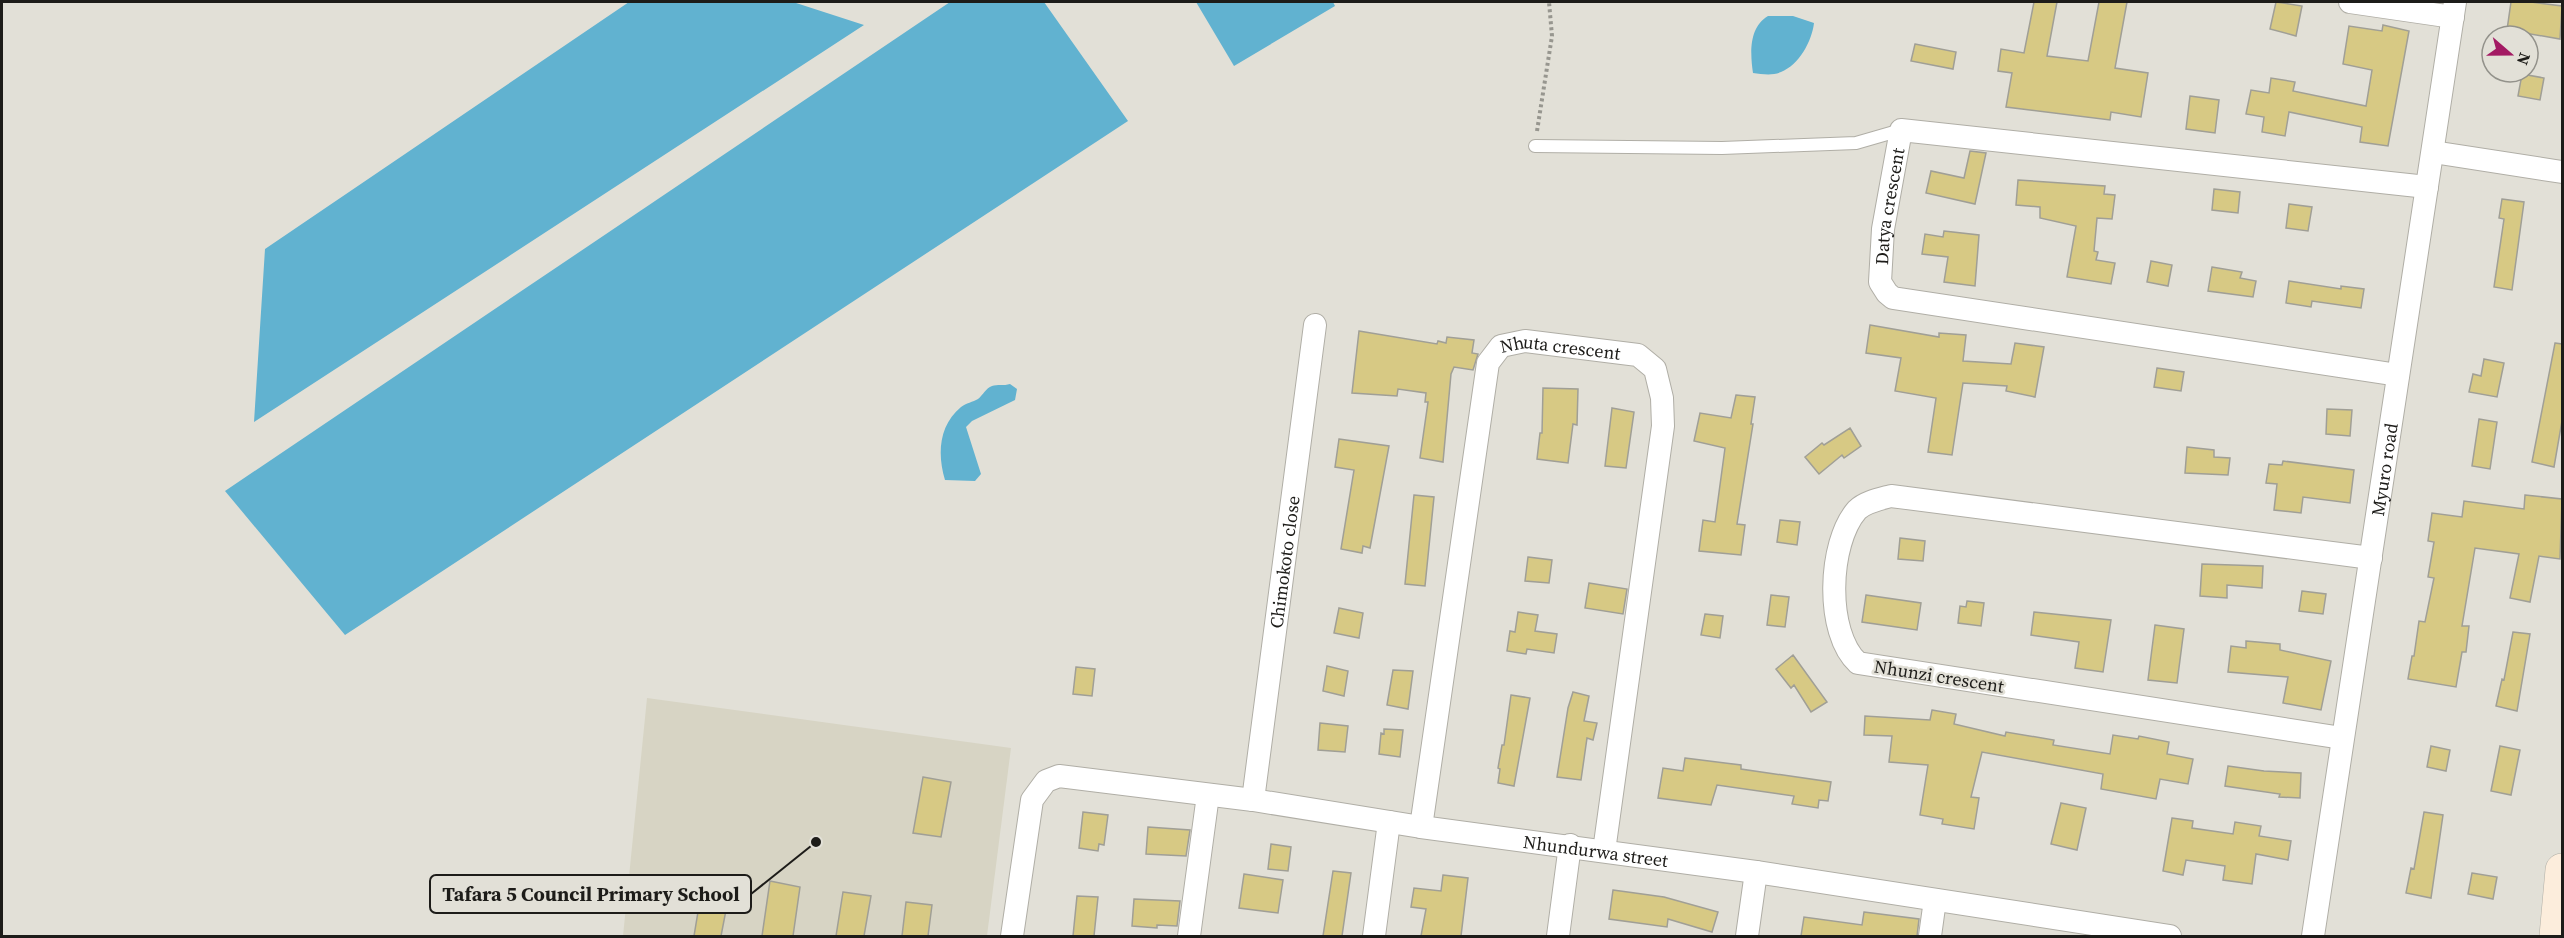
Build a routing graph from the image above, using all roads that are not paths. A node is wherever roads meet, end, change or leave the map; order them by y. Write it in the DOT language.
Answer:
graph roads {
  1 [pos="2350,2"];
  2 [pos="2454,9"];
  3 [pos="1901,130"];
  4 [pos="1535,146"];
  5 [pos="2433,152"];
  6 [pos="2562,172"];
  7 [pos="2427,187"];
  8 [pos="1315,325"];
  9 [pos="2398,375"];
  10 [pos="2371,558"];
  11 [pos="2342,738"];
  12 [pos="1208,795"];
  13 [pos="1253,800"];
  14 [pos="1389,822"];
  15 [pos="1421,827"];
  16 [pos="1570,845"];
  17 [pos="1604,851"];
  18 [pos="2562,870"];
  19 [pos="1756,872"];
  20 [pos="1935,900"];
  21 [pos="2113,932"];
  22 [pos="1012,936"];
  23 [pos="1189,936"];
  24 [pos="1374,936"];
  25 [pos="1558,936"];
  26 [pos="1747,936"];
  27 [pos="1930,936"];
  28 [pos="2170,936"];
  29 [pos="2313,936"];
  30 [pos="2556,936"];
  1 -- 2 [label="street"];
  2 -- 5 [label="street, Myuro road"];
  3 -- 4 [label="lane"];
  3 -- 7 [label="street, Datya crescent"];
  3 -- 9 [label="street, Datya crescent"];
  5 -- 6 [label="street"];
  5 -- 7 [label="street, Myuro road"];
  7 -- 9 [label="street, Myuro road"];
  8 -- 13 [label="street, Chimokoto close"];
  9 -- 10 [label="street, Myuro road"];
  10 -- 11 [label="street, Myuro road"];
  10 -- 11 [label="street, Nhunzi crescent"];
  11 -- 29 [label="street, Myuro road"];
  12 -- 13 [label="street, Nhundurwa street"];
  12 -- 22 [label="street, Nhundurwa street"];
  12 -- 23 [label="street"];
  13 -- 14 [label="street, Nhundurwa street"];
  14 -- 15 [label="street, Nhundurwa street"];
  14 -- 24 [label="street"];
  15 -- 16 [label="street, Nhundurwa street"];
  15 -- 17 [label="street, Nhuta crescent"];
  16 -- 17 [label="street, Nhundurwa street"];
  16 -- 25 [label="street"];
  17 -- 19 [label="street, Nhundurwa street"];
  18 -- 30 [label="street"];
  19 -- 20 [label="street, Nhundurwa street"];
  19 -- 26 [label="street"];
  20 -- 21 [label="street, Nhundurwa street"];
  20 -- 27 [label="street"];
  21 -- 28 [label="street, Nhundurwa street"];
}
